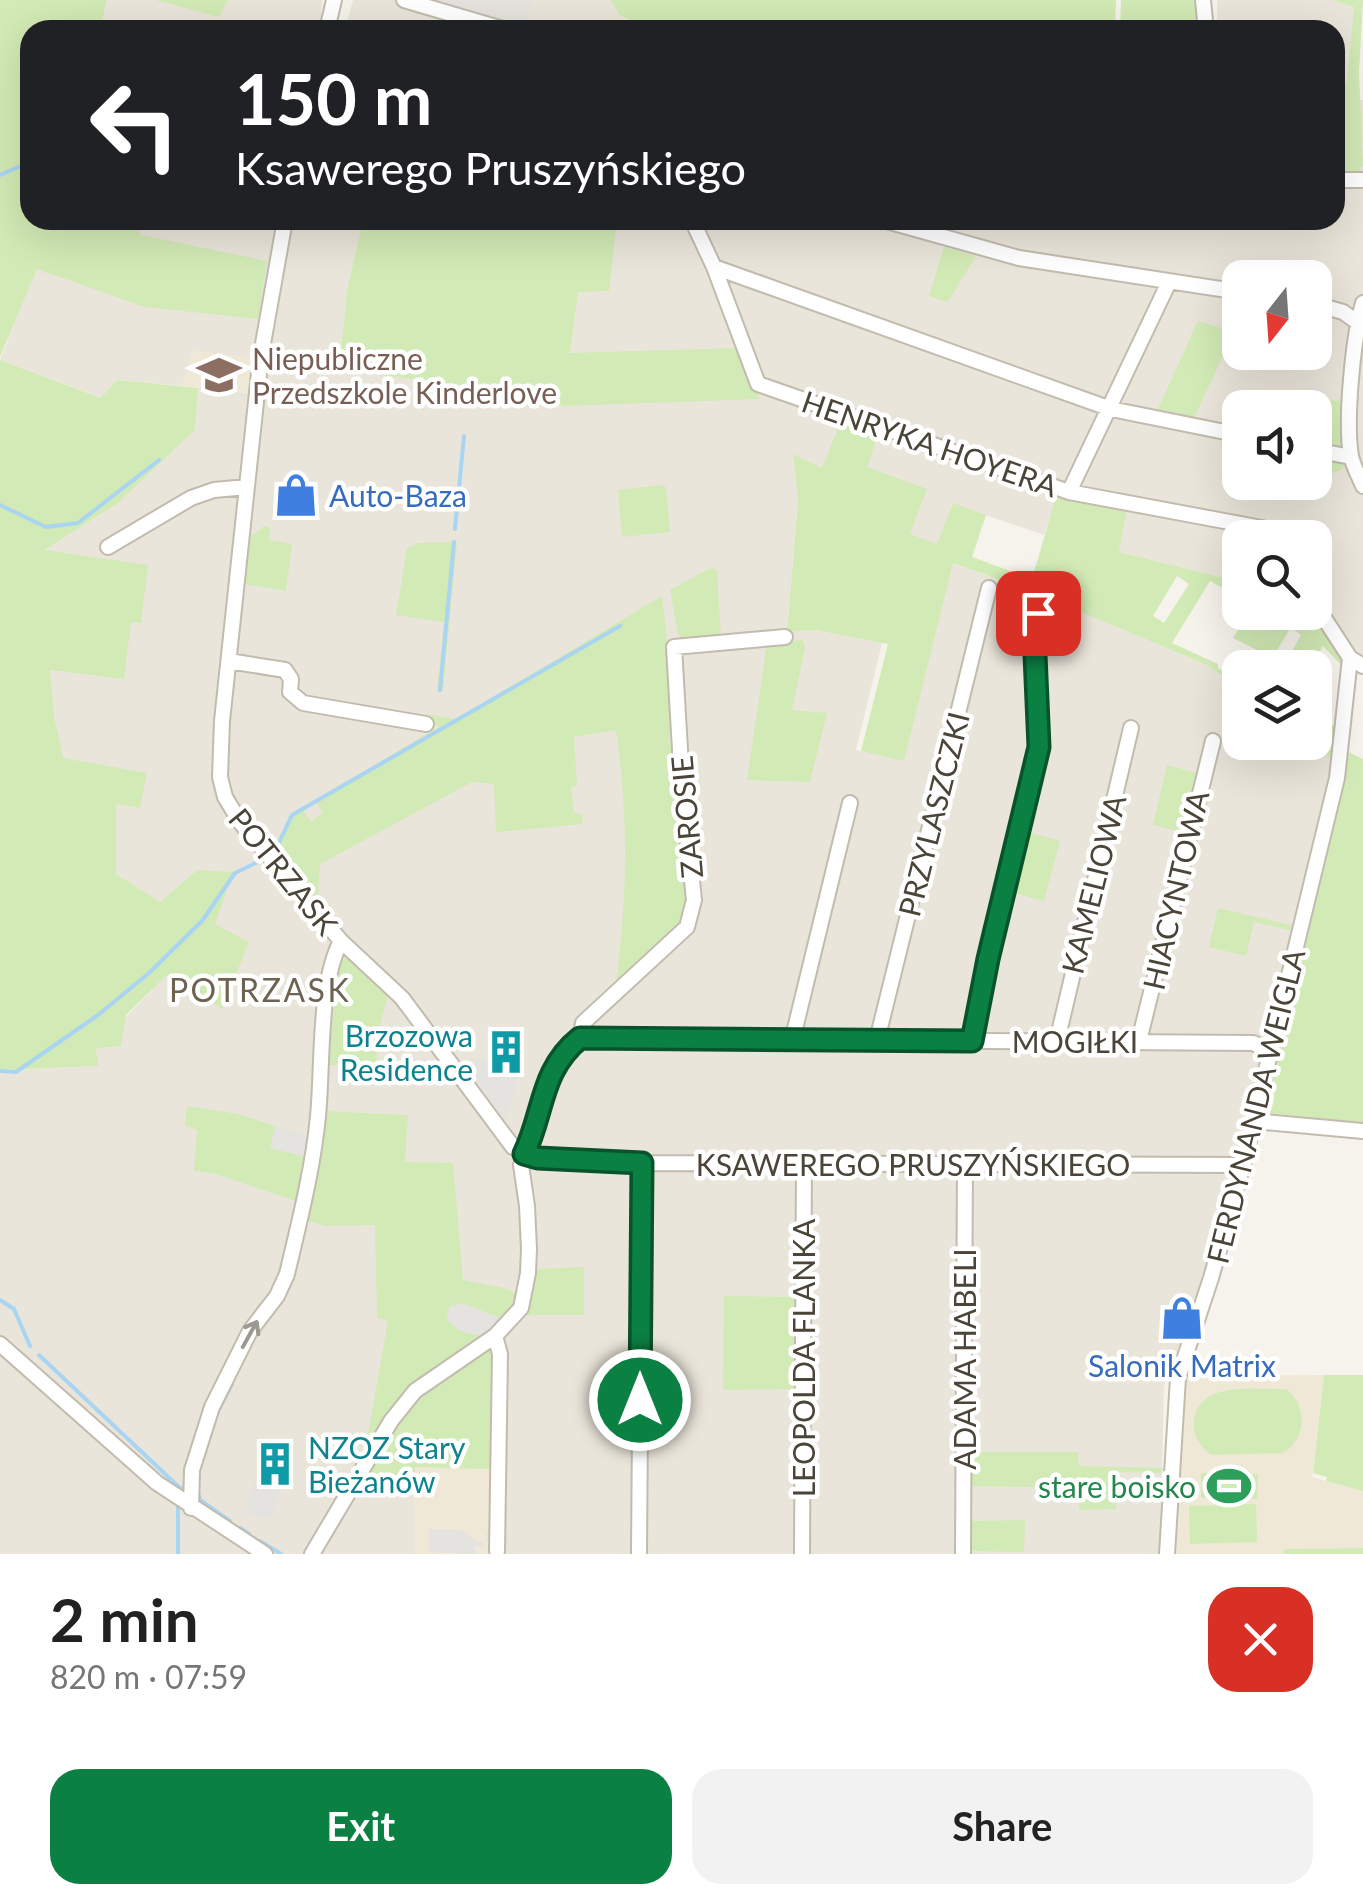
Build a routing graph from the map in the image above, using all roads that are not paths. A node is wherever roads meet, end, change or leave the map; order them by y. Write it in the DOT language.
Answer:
graph roads {
  1 [pos="404,0"];
  2 [pos="472,20"];
  3 [pos="282,230"];
  4 [pos="697,230"];
  5 [pos="919,230"];
  6 [pos="714,268"];
  7 [pos="1168,282"];
  8 [pos="1222,290"];
  9 [pos="1363,302"];
  10 [pos="1332,309"];
  11 [pos="1357,322"];
  12 [pos="1360,339"];
  13 [pos="1111,408"];
  14 [pos="1222,431"];
  15 [pos="1332,454"];
  16 [pos="1351,458"];
  17 [pos="1363,486"];
  18 [pos="247,487"];
  19 [pos="1069,492"];
  20 [pos="1222,521"];
  21 [pos="108,547"];
  22 [pos="990,588"];
  23 [pos="1038,613"];
  24 [pos="1332,628"];
  25 [pos="784,637"];
  26 [pos="229,661"];
  27 [pos="1356,662"];
  28 [pos="426,724"];
  29 [pos="1131,728"];
  30 [pos="1213,741"];
  31 [pos="850,803"];
  32 [pos="341,941"];
  33 [pos="580,1038"];
  34 [pos="876,1040"];
  35 [pos="1057,1040"];
  36 [pos="792,1041"];
  37 [pos="972,1041"];
  38 [pos="1139,1041"];
  39 [pos="1270,1050"];
  40 [pos="1254,1122"];
  41 [pos="1363,1131"];
  42 [pos="524,1154"];
  43 [pos="804,1162"];
  44 [pos="642,1163"];
  45 [pos="965,1164"];
  46 [pos="1243,1165"];
  47 [pos="495,1336"];
  48 [pos="0,1344"];
  49 [pos="182,1502"];
  50 [pos="497,1551"];
  51 [pos="265,1554"];
  52 [pos="312,1554"];
  53 [pos="639,1554"];
  54 [pos="802,1554"];
  55 [pos="963,1554"];
  56 [pos="1167,1554"];
  1 -- 2 [label="street"];
  3 -- 18 [label="street, POTRZASK"];
  4 -- 6 [label="street, HENRYKA HOYERA"];
  5 -- 7 [label="street"];
  6 -- 13 [label="street"];
  6 -- 19 [label="street, HENRYKA HOYERA"];
  7 -- 8 [label="street"];
  7 -- 13 [label="street"];
  9 -- 11 [label="street"];
  10 -- 11 [label="street"];
  11 -- 12 [label="street"];
  12 -- 16 [label="street"];
  13 -- 14 [label="street"];
  13 -- 19 [label="street"];
  15 -- 16 [label="street"];
  16 -- 17 [label="street"];
  18 -- 21 [label="street"];
  18 -- 26 [label="street, POTRZASK"];
  19 -- 20 [label="street, HENRYKA HOYERA"];
  22 -- 34 [label="street, PRZYLASZCZKI"];
  23 -- 37 [label="street"];
  24 -- 27 [label="street"];
  25 -- 33 [label="street, ZAROSIE"];
  26 -- 28 [label="street"];
  26 -- 32 [label="street, POTRZASK"];
  27 -- 39 [label="street, FERDYNANDA WEIGLA"];
  29 -- 35 [label="street, KAMELIOWA"];
  30 -- 38 [label="street, HIACYNTOWA"];
  31 -- 36 [label="street"];
  32 -- 42 [label="street, POTRZASK"];
  49 -- 32 [label="street, one-way"];
  33 -- 36 [label="street, MOGIŁKI"];
  33 -- 42 [label="street, ZAROSIE"];
  34 -- 36 [label="street, MOGIŁKI"];
  34 -- 37 [label="street, MOGIŁKI"];
  35 -- 37 [label="street, MOGIŁKI"];
  35 -- 38 [label="street, MOGIŁKI"];
  38 -- 39 [label="street, MOGIŁKI"];
  39 -- 40 [label="street, FERDYNANDA WEIGLA"];
  40 -- 41 [label="street"];
  40 -- 46 [label="street, FERDYNANDA WEIGLA"];
  42 -- 44 [label="street, KSAWEREGO PRUSZYŃSKIEGO"];
  42 -- 47 [label="street"];
  43 -- 44 [label="street, KSAWEREGO PRUSZYŃSKIEGO"];
  43 -- 45 [label="street, KSAWEREGO PRUSZYŃSKIEGO"];
  43 -- 54 [label="street, LEOPOLDA FLANKA"];
  44 -- 53 [label="street"];
  45 -- 46 [label="street, KSAWEREGO PRUSZYŃSKIEGO"];
  45 -- 55 [label="street, ADAMA HABELI"];
  46 -- 56 [label="street, FERDYNANDA WEIGLA"];
  47 -- 50 [label="street"];
  47 -- 52 [label="street"];
  48 -- 49 [label="street"];
  49 -- 51 [label="street"];
}
